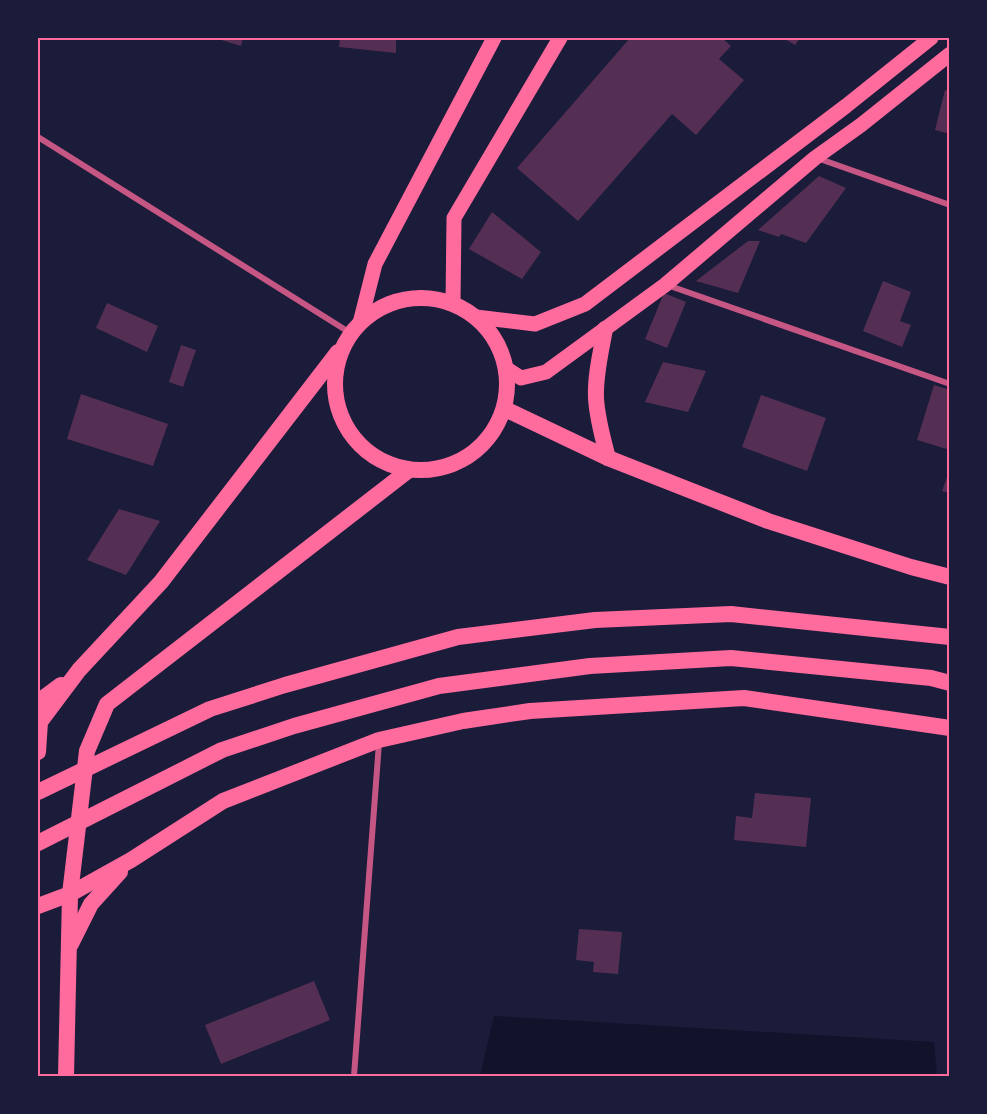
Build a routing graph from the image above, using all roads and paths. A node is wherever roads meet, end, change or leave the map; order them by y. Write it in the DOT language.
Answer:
graph roads {
  1 [pos="494,38"];
  2 [pos="560,38"];
  3 [pos="931,38"];
  4 [pos="950,54"];
  5 [pos="38,137"];
  6 [pos="815,158"];
  7 [pos="950,205"];
  8 [pos="665,285"];
  9 [pos="453,304"];
  10 [pos="476,317"];
  11 [pos="605,329"];
  12 [pos="353,333"];
  13 [pos="507,369"];
  14 [pos="950,384"];
  15 [pos="505,409"];
  16 [pos="608,458"];
  17 [pos="409,470"];
  18 [pos="950,577"];
  19 [pos="950,637"];
  20 [pos="79,670"];
  21 [pos="950,683"];
  22 [pos="38,702"];
  23 [pos="950,728"];
  24 [pos="379,740"];
  25 [pos="38,752"];
  26 [pos="38,792"];
  27 [pos="38,843"];
  28 [pos="131,860"];
  29 [pos="70,894"];
  30 [pos="38,906"];
  31 [pos="69,947"];
  32 [pos="66,1077"];
  33 [pos="354,1077"];
  1 -- 12 [label="main road"];
  2 -- 9 [label="main road"];
  3 -- 10 [label="main road"];
  4 -- 6 [label="main road"];
  5 -- 12 [label="street"];
  6 -- 7 [label="street"];
  6 -- 8 [label="main road"];
  8 -- 11 [label="main road"];
  8 -- 14 [label="street"];
  9 -- 10 [label="highway"];
  9 -- 12 [label="highway"];
  10 -- 13 [label="highway"];
  11 -- 13 [label="main road"];
  11 -- 16 [label="highway"];
  12 -- 17 [label="highway"];
  12 -- 20 [label="highway"];
  13 -- 15 [label="highway"];
  15 -- 16 [label="highway"];
  15 -- 17 [label="highway"];
  16 -- 18 [label="highway"];
  17 -- 29 [label="highway"];
  19 -- 26 [label="highway"];
  20 -- 22 [label="highway"];
  20 -- 25 [label="highway"];
  21 -- 27 [label="highway"];
  23 -- 24 [label="highway"];
  24 -- 28 [label="highway"];
  24 -- 33 [label="street"];
  28 -- 29 [label="highway"];
  28 -- 31 [label="highway"];
  29 -- 30 [label="highway"];
  29 -- 31 [label="highway"];
  31 -- 32 [label="highway"];
}
